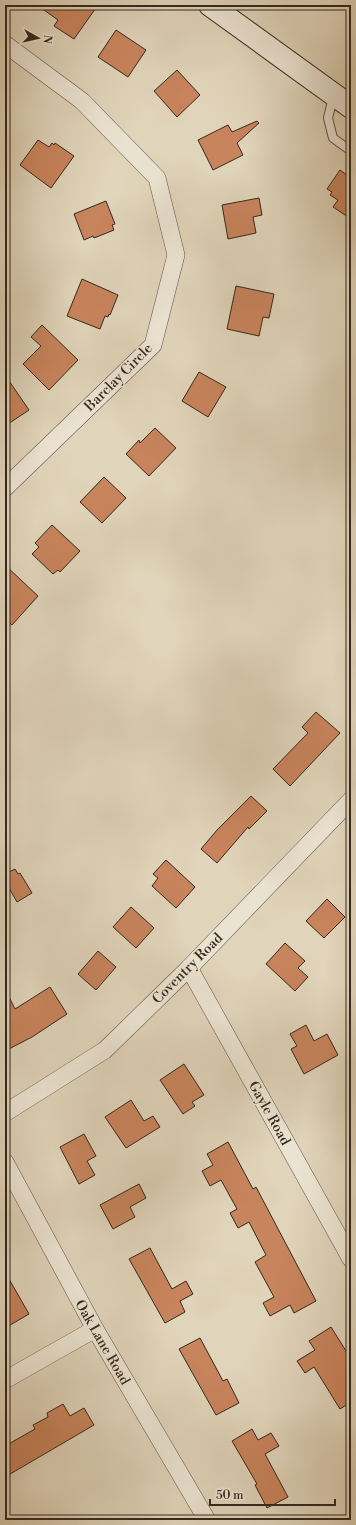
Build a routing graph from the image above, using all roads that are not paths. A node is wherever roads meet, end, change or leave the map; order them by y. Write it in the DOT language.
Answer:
graph roads {
  1 [pos="210,5"];
  2 [pos="5,44"];
  3 [pos="333,94"];
  4 [pos="351,107"];
  5 [pos="351,151"];
  6 [pos="5,488"];
  7 [pos="351,800"];
  8 [pos="189,968"];
  9 [pos="5,1113"];
  10 [pos="5,1162"];
  11 [pos="351,1259"];
  12 [pos="95,1329"];
  13 [pos="5,1380"];
  14 [pos="207,1520"];
  1 -- 3 [label="street"];
  2 -- 6 [label="street, Barclay Circle"];
  3 -- 4 [label="street"];
  3 -- 5 [label="lane"];
  7 -- 8 [label="street, Coventry Road"];
  8 -- 9 [label="street, Coventry Road"];
  8 -- 11 [label="street, Gayle Road"];
  10 -- 12 [label="street, Oak Lane Road"];
  12 -- 13 [label="street"];
  12 -- 14 [label="street, Oak Lane Road"];
}
